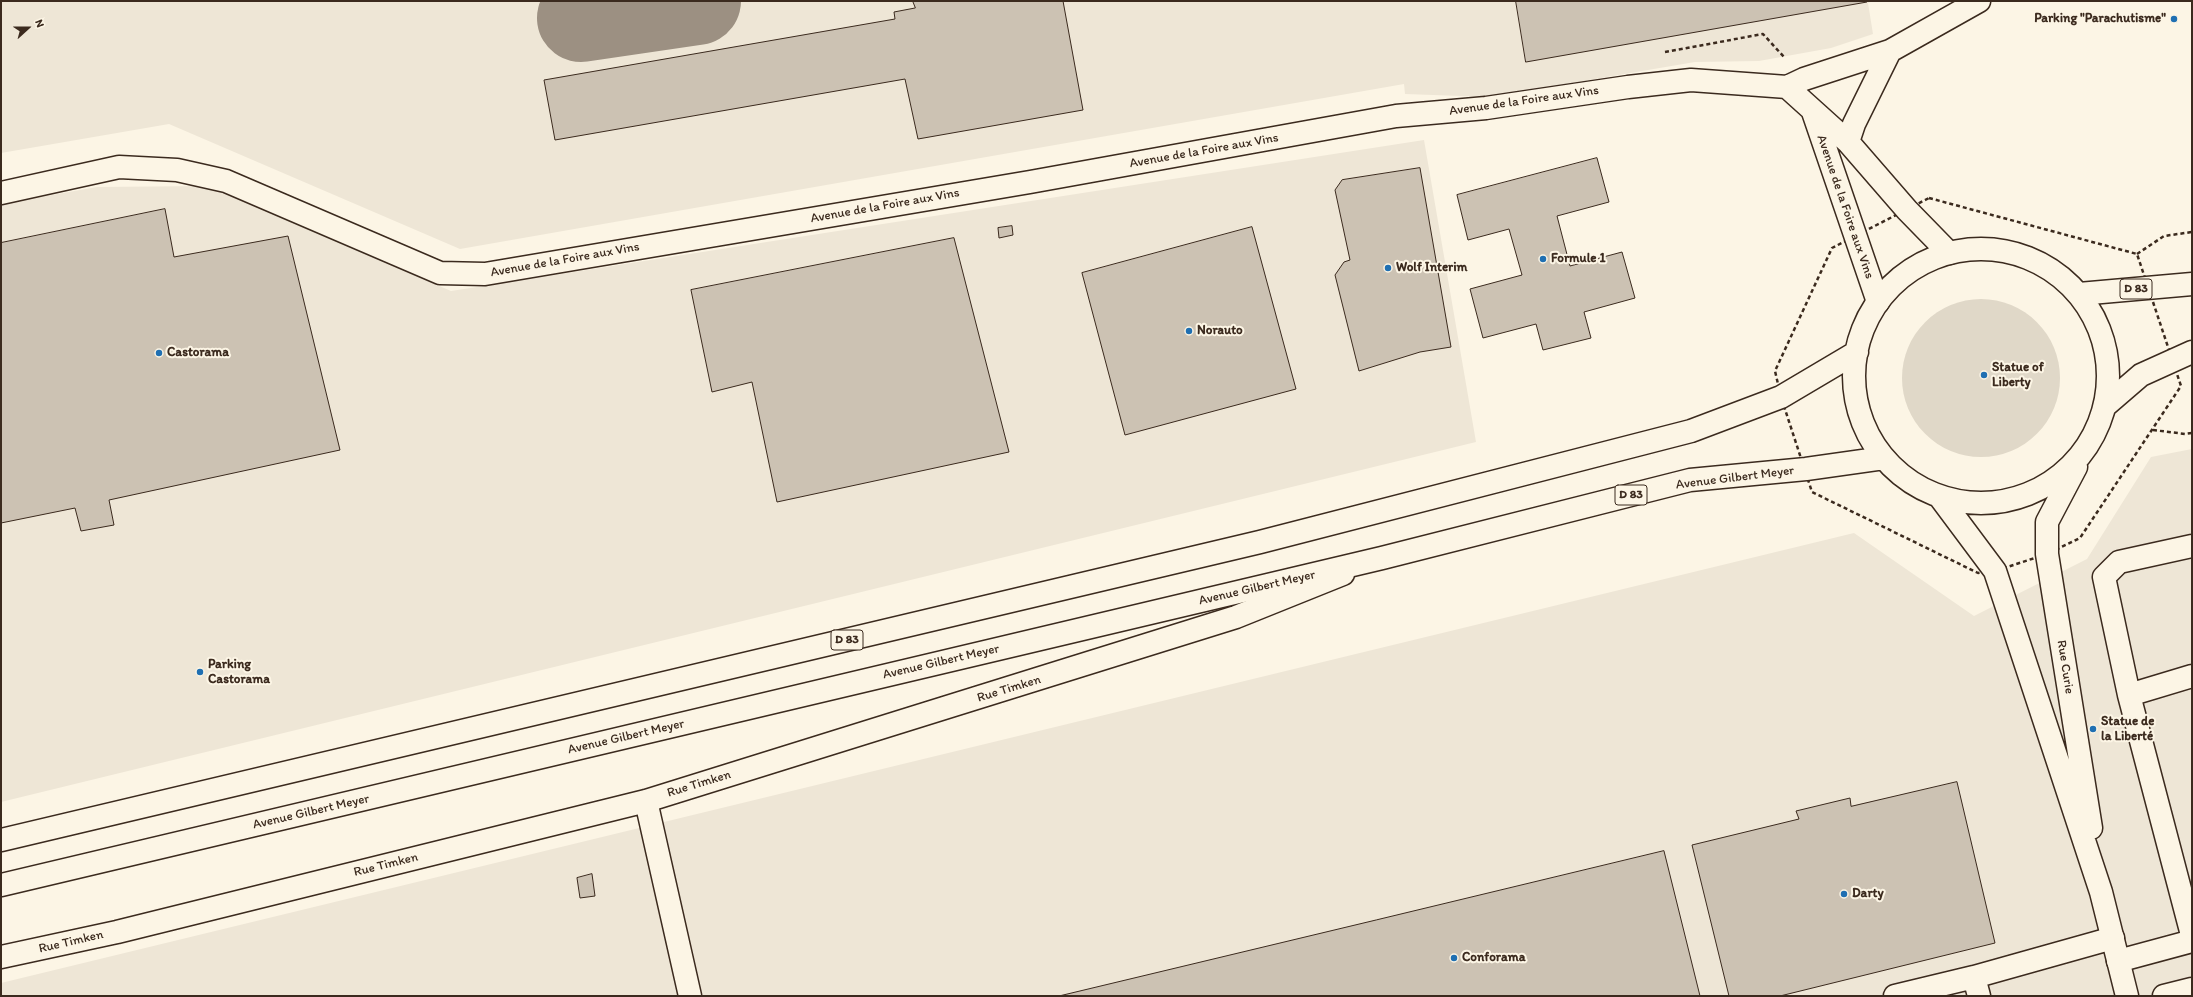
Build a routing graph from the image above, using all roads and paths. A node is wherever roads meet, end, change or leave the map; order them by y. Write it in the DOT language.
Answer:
graph roads {
  1 [pos="1979,1"];
  2 [pos="1890,52"];
  3 [pos="1787,87"];
  4 [pos="1812,111"];
  5 [pos="1848,142"];
  6 [pos="1,192"];
  7 [pos="1906,210"];
  8 [pos="2192,232"];
  9 [pos="1854,235"];
  10 [pos="1949,253"];
  11 [pos="2137,254"];
  12 [pos="2192,284"];
  13 [pos="2149,288"];
  14 [pos="2079,294"];
  15 [pos="1878,302"];
  16 [pos="1856,352"];
  17 [pos="2192,352"];
  18 [pos="2172,360"];
  19 [pos="1781,397"];
  20 [pos="2105,406"];
  21 [pos="2153,430"];
  22 [pos="2192,433"];
  23 [pos="2086,449"];
  24 [pos="1884,458"];
  25 [pos="1806,469"];
  26 [pos="1939,496"];
  27 [pos="2192,546"];
  28 [pos="2047,554"];
  29 [pos="1382,558"];
  30 [pos="1995,571"];
  31 [pos="2192,676"];
  32 [pos="2129,695"];
  33 [pos="646,801"];
  34 [pos="1,840"];
  35 [pos="1,885"];
  36 [pos="2101,892"];
  37 [pos="2192,935"];
  38 [pos="2112,938"];
  39 [pos="2192,941"];
  40 [pos="1,957"];
  41 [pos="2118,960"];
  42 [pos="1977,986"];
  43 [pos="2192,989"];
  44 [pos="690,996"];
  45 [pos="1895,996"];
  46 [pos="2127,996"];
  47 [pos="2164,996"];
  1 -- 2 [label="main road, Avenue de la Foire aux Vins"];
  2 -- 3 [label="main road, Avenue de la Foire aux Vins"];
  2 -- 5 [label="main road, Avenue de la Foire aux Vins"];
  3 -- 4 [label="main road, Avenue de la Foire aux Vins"];
  3 -- 6 [label="main road, Avenue de la Foire aux Vins"];
  4 -- 5 [label="main road, Avenue de la Foire aux Vins"];
  4 -- 9 [label="main road, Avenue de la Foire aux Vins"];
  5 -- 7 [label="main road, Avenue de la Foire aux Vins"];
  7 -- 9 [label="path"];
  7 -- 10 [label="main road, Avenue de la Foire aux Vins"];
  7 -- 11 [label="path"];
  8 -- 11 [label="path"];
  9 -- 15 [label="main road, Avenue de la Foire aux Vins"];
  9 -- 19 [label="path"];
  10 -- 14 [label="main road"];
  10 -- 15 [label="main road"];
  11 -- 13 [label="path"];
  12 -- 13 [label="main road, D 83"];
  13 -- 14 [label="main road, D 83"];
  13 -- 18 [label="path"];
  14 -- 20 [label="main road"];
  15 -- 16 [label="main road"];
  16 -- 19 [label="main road, D 83"];
  16 -- 24 [label="main road"];
  17 -- 18 [label="main road"];
  18 -- 20 [label="main road"];
  18 -- 21 [label="path"];
  19 -- 25 [label="path"];
  19 -- 34 [label="main road, D 83"];
  20 -- 23 [label="main road"];
  21 -- 22 [label="path"];
  21 -- 28 [label="path"];
  23 -- 26 [label="main road"];
  23 -- 28 [label="main road, Rue Curie"];
  24 -- 25 [label="main road, Avenue Gilbert Meyer / D 83"];
  24 -- 26 [label="main road"];
  25 -- 29 [label="main road, Avenue Gilbert Meyer / D 83"];
  25 -- 30 [label="path"];
  26 -- 30 [label="main road, Rue Curie"];
  27 -- 32 [label="main road"];
  28 -- 30 [label="path"];
  28 -- 36 [label="main road, Rue Curie"];
  29 -- 33 [label="main road, Rue Timken"];
  29 -- 35 [label="main road, Avenue Gilbert Meyer / D 83"];
  30 -- 36 [label="main road, Rue Curie"];
  31 -- 32 [label="main road"];
  32 -- 37 [label="main road"];
  33 -- 40 [label="main road, Rue Timken"];
  33 -- 44 [label="main road"];
  36 -- 38 [label="main road, Rue Curie"];
  38 -- 41 [label="main road, Rue Curie"];
  38 -- 42 [label="main road"];
  39 -- 41 [label="main road"];
  41 -- 46 [label="main road, Rue Curie"];
  42 -- 45 [label="main road"];
  43 -- 47 [label="main road"];
}
